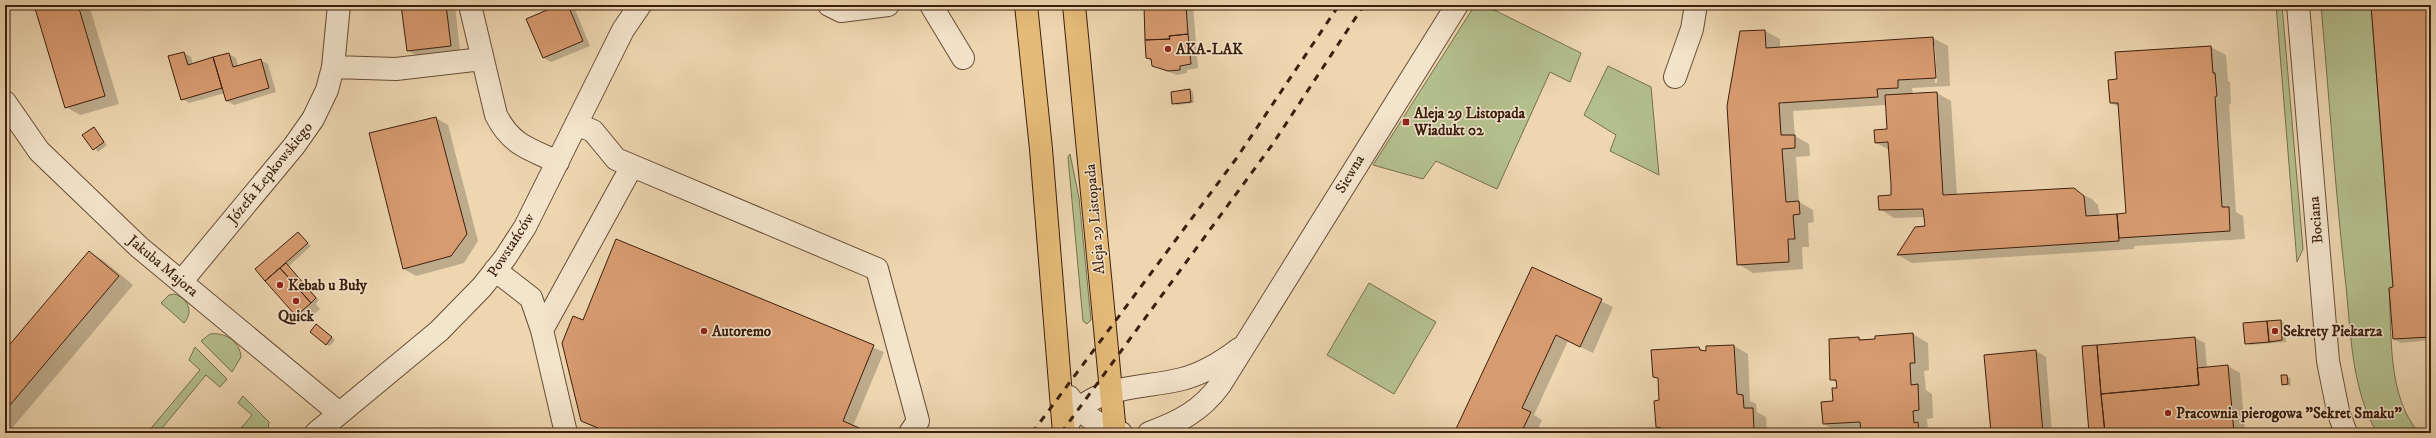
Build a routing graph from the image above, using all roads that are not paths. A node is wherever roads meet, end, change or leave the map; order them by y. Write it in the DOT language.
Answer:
graph roads {
  1 [pos="339,5"];
  2 [pos="470,5"];
  3 [pos="640,5"];
  4 [pos="829,5"];
  5 [pos="888,5"];
  6 [pos="931,5"];
  7 [pos="1026,5"];
  8 [pos="1074,5"];
  9 [pos="1457,5"];
  10 [pos="1696,5"];
  11 [pos="2298,5"];
  12 [pos="963,58"];
  13 [pos="482,59"];
  14 [pos="333,67"];
  15 [pos="1674,77"];
  16 [pos="5,102"];
  17 [pos="576,124"];
  18 [pos="558,162"];
  19 [pos="632,166"];
  20 [pos="495,270"];
  21 [pos="181,282"];
  22 [pos="542,330"];
  23 [pos="1245,345"];
  24 [pos="1058,365"];
  25 [pos="1111,392"];
  26 [pos="1078,408"];
  27 [pos="339,413"];
  28 [pos="1117,432"];
  29 [pos="316,433"];
  30 [pos="566,433"];
  31 [pos="910,433"];
  32 [pos="1064,433"];
  33 [pos="1149,433"];
  34 [pos="2346,433"];
  1 -- 14 [label="street, Józefa Łepkowskiego"];
  2 -- 13 [label="street"];
  3 -- 17 [label="street, Powstańców"];
  4 -- 5 [label="street"];
  6 -- 12 [label="street"];
  7 -- 24 [label="main road"];
  8 -- 25 [label="main road, Aleja 29 Listopada"];
  9 -- 23 [label="street, Siewna"];
  10 -- 15 [label="street"];
  11 -- 34 [label="street, Bociana"];
  13 -- 14 [label="street"];
  13 -- 18 [label="street"];
  14 -- 21 [label="street, Józefa Łepkowskiego"];
  16 -- 21 [label="street, Jakuba Majora"];
  17 -- 18 [label="street, Powstańców"];
  17 -- 19 [label="street"];
  18 -- 20 [label="street, Powstańców"];
  19 -- 22 [label="street"];
  19 -- 31 [label="street"];
  20 -- 22 [label="street"];
  20 -- 27 [label="street, Powstańców"];
  21 -- 27 [label="street, Jakuba Majora"];
  22 -- 30 [label="street"];
  23 -- 25 [label="street, Siewna"];
  23 -- 33 [label="street, Siewna"];
  24 -- 26 [label="street"];
  24 -- 32 [label="main road"];
  25 -- 26 [label="street, Siewna"];
  25 -- 28 [label="main road, Aleja 29 Listopada"];
  26 -- 28 [label="street"];
  26 -- 32 [label="street, Siewna"];
  27 -- 29 [label="street, Powstańców"];
}
